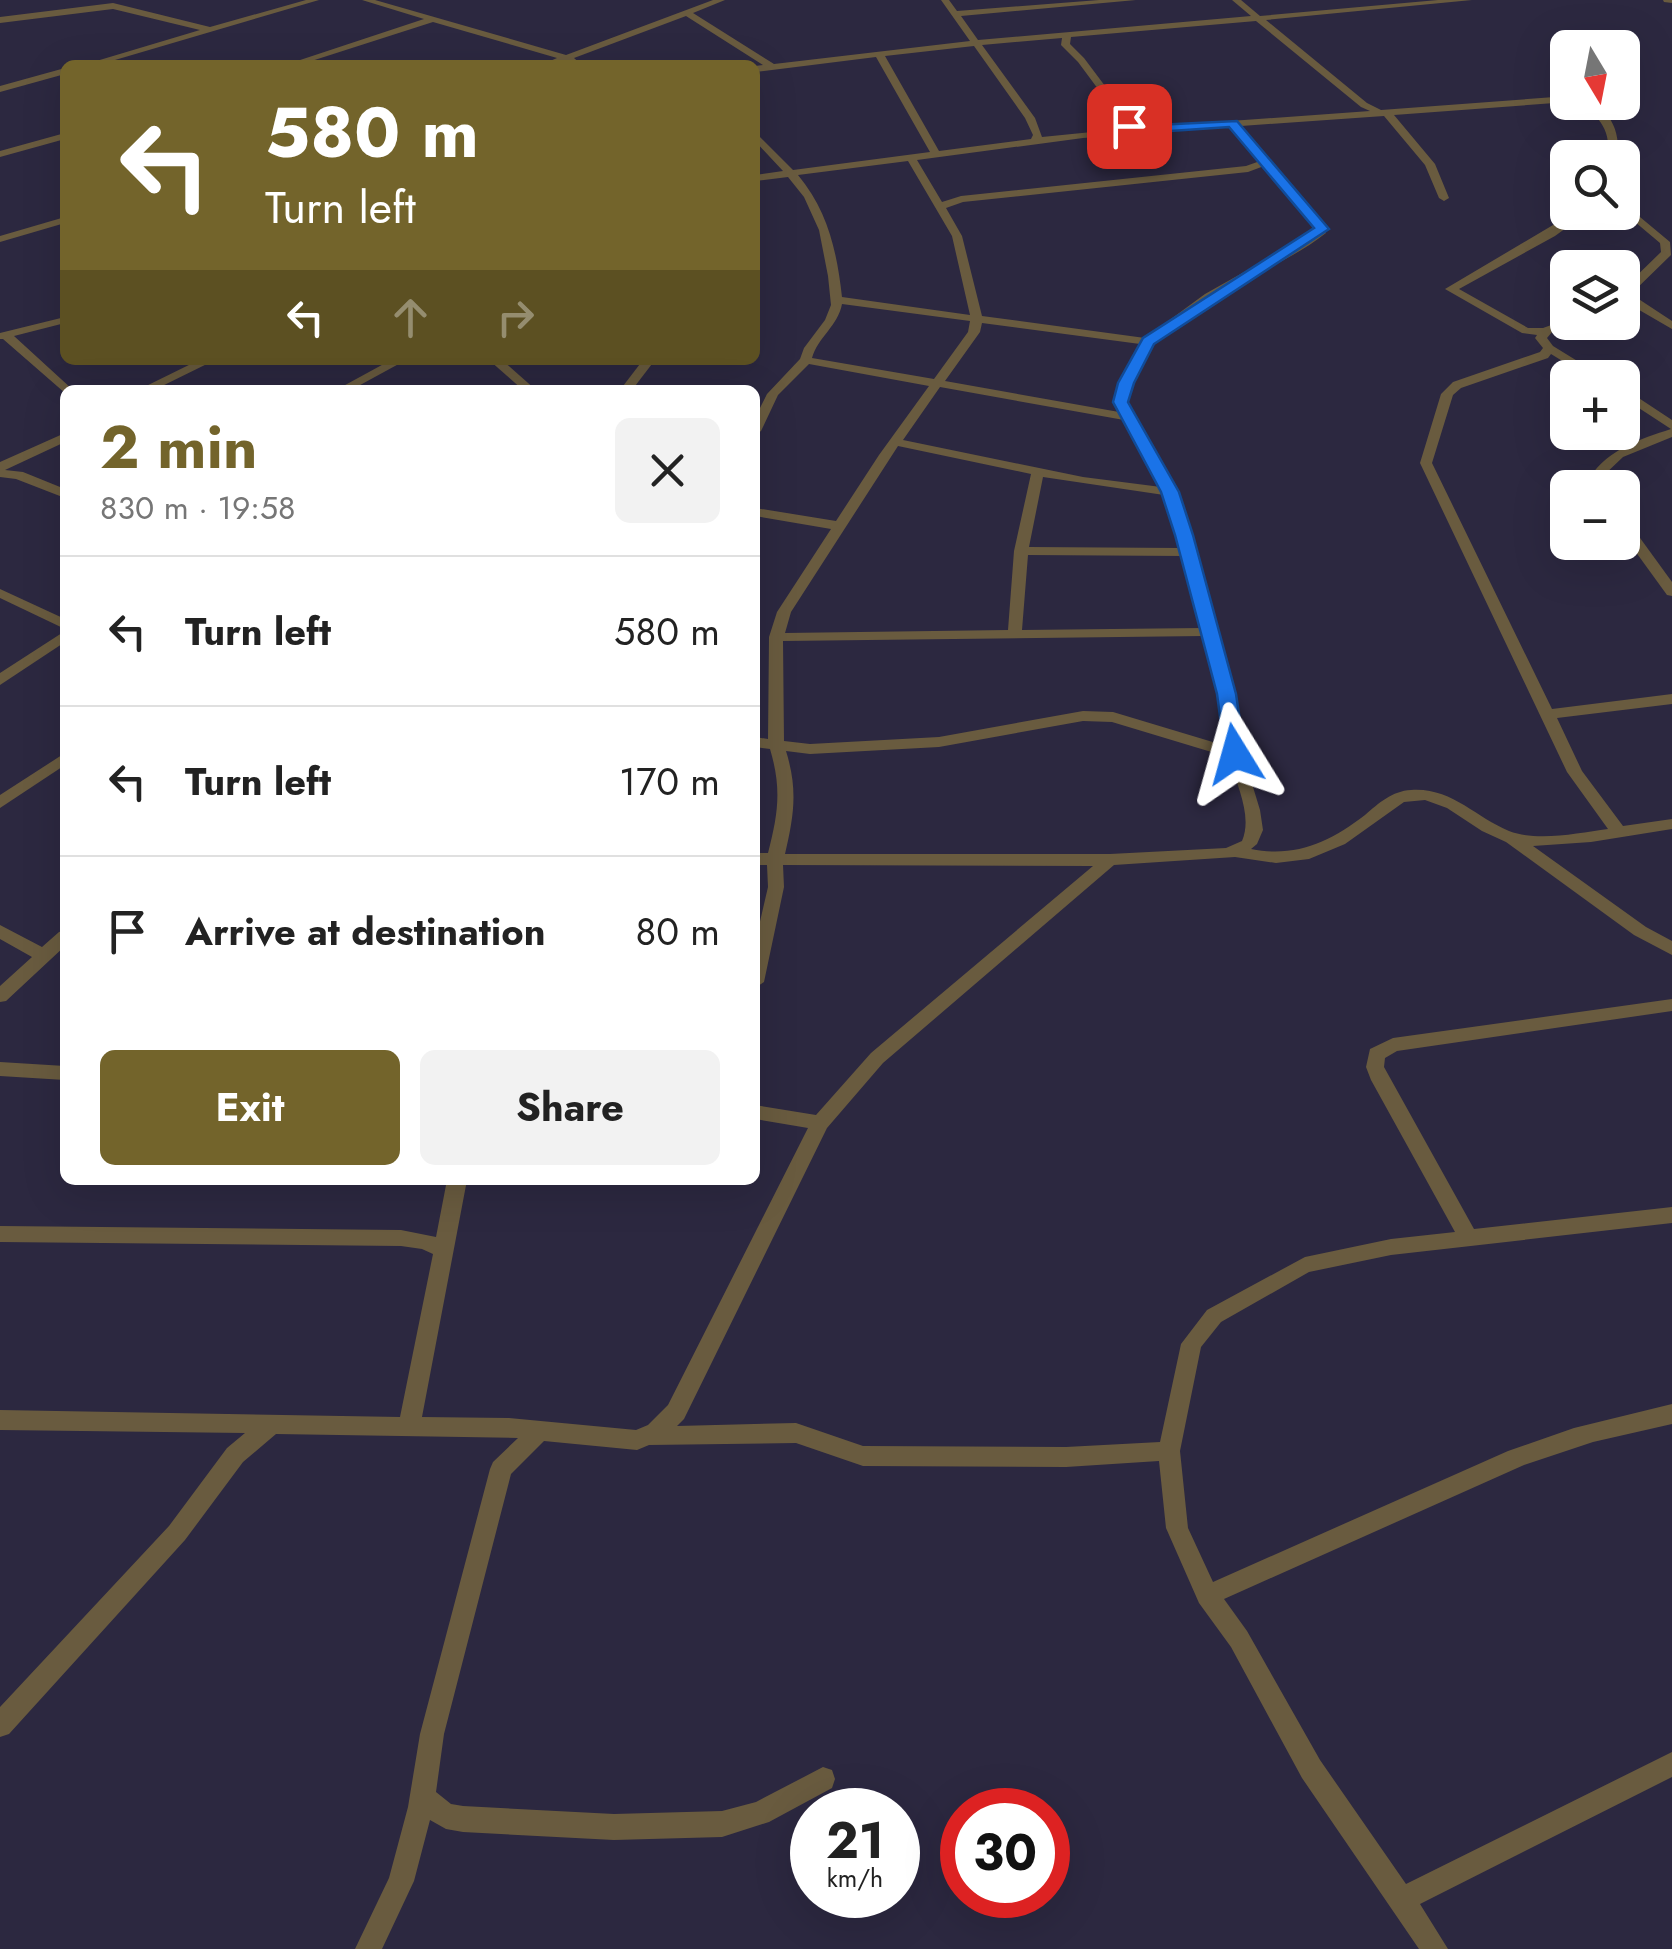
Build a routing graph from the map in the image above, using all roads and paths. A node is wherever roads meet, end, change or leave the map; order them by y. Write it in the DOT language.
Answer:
graph roads {
  1 [pos="315,0"];
  2 [pos="366,0"];
  3 [pos="721,0"];
  4 [pos="945,0"];
  5 [pos="1132,0"];
  6 [pos="1236,0"];
  7 [pos="1293,0"];
  8 [pos="1468,0"];
  9 [pos="1308,13"];
  10 [pos="687,14"];
  11 [pos="955,14"];
  12 [pos="1256,18"];
  13 [pos="434,19"];
  14 [pos="0,20"];
  15 [pos="210,30"];
  16 [pos="1067,34"];
  17 [pos="976,42"];
  18 [pos="878,53"];
  19 [pos="106,60"];
  20 [pos="306,60"];
  21 [pos="569,60"];
  22 [pos="574,60"];
  23 [pos="771,66"];
  24 [pos="760,67"];
  25 [pos="60,72"];
  26 [pos="0,88"];
  27 [pos="1550,100"];
  28 [pos="1385,112"];
  29 [pos="1233,123"];
  30 [pos="1126,130"];
  31 [pos="60,137"];
  32 [pos="1036,139"];
  33 [pos="760,141"];
  34 [pos="935,152"];
  35 [pos="0,154"];
  36 [pos="910,156"];
  37 [pos="1267,162"];
  38 [pos="790,174"];
  39 [pos="760,177"];
  40 [pos="1444,198"];
  41 [pos="942,206"];
  42 [pos="60,221"];
  43 [pos="1640,221"];
  44 [pos="1554,230"];
  45 [pos="0,239"];
  46 [pos="1666,265"];
  47 [pos="1640,284"];
  48 [pos="837,300"];
  49 [pos="1640,306"];
  50 [pos="977,318"];
  51 [pos="60,321"];
  52 [pos="1672,326"];
  53 [pos="1550,330"];
  54 [pos="1546,332"];
  55 [pos="3,336"];
  56 [pos="1148,342"];
  57 [pos="1549,348"];
  58 [pos="806,360"];
  59 [pos="1569,360"];
  60 [pos="198,365"];
  61 [pos="390,365"];
  62 [pos="501,365"];
  63 [pos="645,365"];
  64 [pos="934,384"];
  65 [pos="61,385"];
  66 [pos="155,385"];
  67 [pos="352,385"];
  68 [pos="524,385"];
  69 [pos="630,385"];
  70 [pos="1640,406"];
  71 [pos="1126,418"];
  72 [pos="760,421"];
  73 [pos="1672,430"];
  74 [pos="60,440"];
  75 [pos="896,442"];
  76 [pos="0,470"];
  77 [pos="1038,470"];
  78 [pos="1599,470"];
  79 [pos="60,492"];
  80 [pos="1170,492"];
  81 [pos="760,513"];
  82 [pos="840,526"];
  83 [pos="1640,548"];
  84 [pos="1021,551"];
  85 [pos="1186,552"];
  86 [pos="1672,592"];
  87 [pos="0,593"];
  88 [pos="60,623"];
  89 [pos="1210,632"];
  90 [pos="1015,633"];
  91 [pos="60,638"];
  92 [pos="776,638"];
  93 [pos="0,680"];
  94 [pos="1672,699"];
  95 [pos="1550,714"];
  96 [pos="760,742"];
  97 [pos="776,744"];
  98 [pos="1235,754"];
  99 [pos="60,761"];
  100 [pos="0,803"];
  101 [pos="1672,824"];
  102 [pos="1619,832"];
  103 [pos="1511,838"];
  104 [pos="1238,852"];
  105 [pos="760,859"];
  106 [pos="775,859"];
  107 [pos="1082,871"];
  108 [pos="0,931"];
  109 [pos="60,940"];
  110 [pos="1672,950"];
  111 [pos="42,955"];
  112 [pos="760,959"];
  113 [pos="0,996"];
  114 [pos="1672,1006"];
  115 [pos="0,1070"];
  116 [pos="60,1073"];
  117 [pos="760,1113"];
  118 [pos="820,1124"];
  119 [pos="456,1185"];
  120 [pos="1672,1214"];
  121 [pos="0,1234"];
  122 [pos="1470,1240"];
  123 [pos="442,1249"];
  124 [pos="1672,1414"];
  125 [pos="0,1420"];
  126 [pos="271,1425"];
  127 [pos="408,1428"];
  128 [pos="539,1432"];
  129 [pos="649,1436"];
  130 [pos="1168,1450"];
  131 [pos="1207,1595"];
  132 [pos="0,1725"];
  133 [pos="1672,1764"];
  134 [pos="823,1779"];
  135 [pos="423,1798"];
  136 [pos="1401,1900"];
  137 [pos="368,1949"];
  138 [pos="1435,1949"];
  1 -- 15 [label="street"];
  2 -- 13 [label="street"];
  3 -- 10 [label="street"];
  4 -- 11 [label="street"];
  5 -- 11 [label="street"];
  6 -- 12 [label="street"];
  7 -- 9 [label="street"];
  8 -- 9 [label="street"];
  9 -- 12 [label="street"];
  10 -- 22 [label="street"];
  10 -- 23 [label="street"];
  11 -- 17 [label="street"];
  12 -- 16 [label="street"];
  12 -- 28 [label="street"];
  13 -- 20 [label="street"];
  13 -- 21 [label="street"];
  14 -- 15 [label="street"];
  15 -- 19 [label="street"];
  16 -- 17 [label="street"];
  16 -- 30 [label="street"];
  17 -- 18 [label="street"];
  17 -- 32 [label="street"];
  18 -- 23 [label="street"];
  18 -- 34 [label="street"];
  23 -- 24 [label="street"];
  25 -- 26 [label="street"];
  27 -- 28 [label="street"];
  28 -- 29 [label="street"];
  28 -- 40 [label="street"];
  29 -- 30 [label="street"];
  29 -- 37 [label="street"];
  30 -- 32 [label="street"];
  31 -- 35 [label="street"];
  32 -- 34 [label="street"];
  33 -- 38 [label="street"];
  34 -- 36 [label="street"];
  36 -- 38 [label="street"];
  36 -- 41 [label="street"];
  37 -- 41 [label="street"];
  37 -- 56 [label="street"];
  38 -- 39 [label="street"];
  38 -- 48 [label="street"];
  41 -- 50 [label="street"];
  42 -- 45 [label="street"];
  43 -- 46 [label="street"];
  44 -- 54 [label="street"];
  46 -- 47 [label="street"];
  48 -- 50 [label="street"];
  48 -- 58 [label="street"];
  49 -- 52 [label="street"];
  50 -- 56 [label="street"];
  50 -- 64 [label="street"];
  51 -- 55 [label="street"];
  53 -- 54 [label="street"];
  54 -- 57 [label="street"];
  55 -- 65 [label="street"];
  56 -- 71 [label="street"];
  57 -- 59 [label="street"];
  57 -- 95 [label="street"];
  58 -- 64 [label="street"];
  58 -- 72 [label="street"];
  60 -- 66 [label="street"];
  61 -- 67 [label="street"];
  62 -- 68 [label="street"];
  63 -- 69 [label="street"];
  64 -- 71 [label="street"];
  64 -- 75 [label="street"];
  70 -- 73 [label="street"];
  71 -- 80 [label="street"];
  73 -- 78 [label="street"];
  74 -- 76 [label="street"];
  75 -- 77 [label="street"];
  75 -- 82 [label="street"];
  76 -- 79 [label="street"];
  77 -- 80 [label="street"];
  77 -- 84 [label="street"];
  80 -- 85 [label="street"];
  81 -- 82 [label="street"];
  82 -- 92 [label="street"];
  83 -- 86 [label="street"];
  84 -- 85 [label="street"];
  84 -- 90 [label="street"];
  85 -- 89 [label="street"];
  87 -- 88 [label="street"];
  89 -- 90 [label="street"];
  89 -- 98 [label="street"];
  90 -- 92 [label="street"];
  91 -- 93 [label="street"];
  92 -- 97 [label="street"];
  94 -- 95 [label="street"];
  95 -- 102 [label="street"];
  96 -- 97 [label="street"];
  97 -- 98 [label="street"];
  97 -- 106 [label="street"];
  98 -- 104 [label="street"];
  99 -- 100 [label="street"];
  101 -- 102 [label="street"];
  102 -- 103 [label="street"];
  103 -- 104 [label="street"];
  103 -- 110 [label="street"];
  104 -- 107 [label="street"];
  105 -- 106 [label="street"];
  106 -- 107 [label="street"];
  106 -- 112 [label="street"];
  107 -- 118 [label="street"];
  108 -- 111 [label="street"];
  109 -- 111 [label="street"];
  111 -- 113 [label="street"];
  114 -- 122 [label="street"];
  115 -- 116 [label="street"];
  117 -- 118 [label="street"];
  118 -- 129 [label="street"];
  119 -- 123 [label="street"];
  120 -- 122 [label="street"];
  121 -- 123 [label="street"];
  122 -- 130 [label="street"];
  123 -- 127 [label="street"];
  124 -- 131 [label="street"];
  125 -- 126 [label="street"];
  126 -- 127 [label="street"];
  126 -- 132 [label="street"];
  127 -- 128 [label="street"];
  128 -- 129 [label="street"];
  128 -- 135 [label="street"];
  129 -- 130 [label="street"];
  130 -- 131 [label="street"];
  131 -- 136 [label="street"];
  133 -- 136 [label="street"];
  134 -- 135 [label="street"];
  135 -- 137 [label="street"];
  136 -- 138 [label="street"];
}
